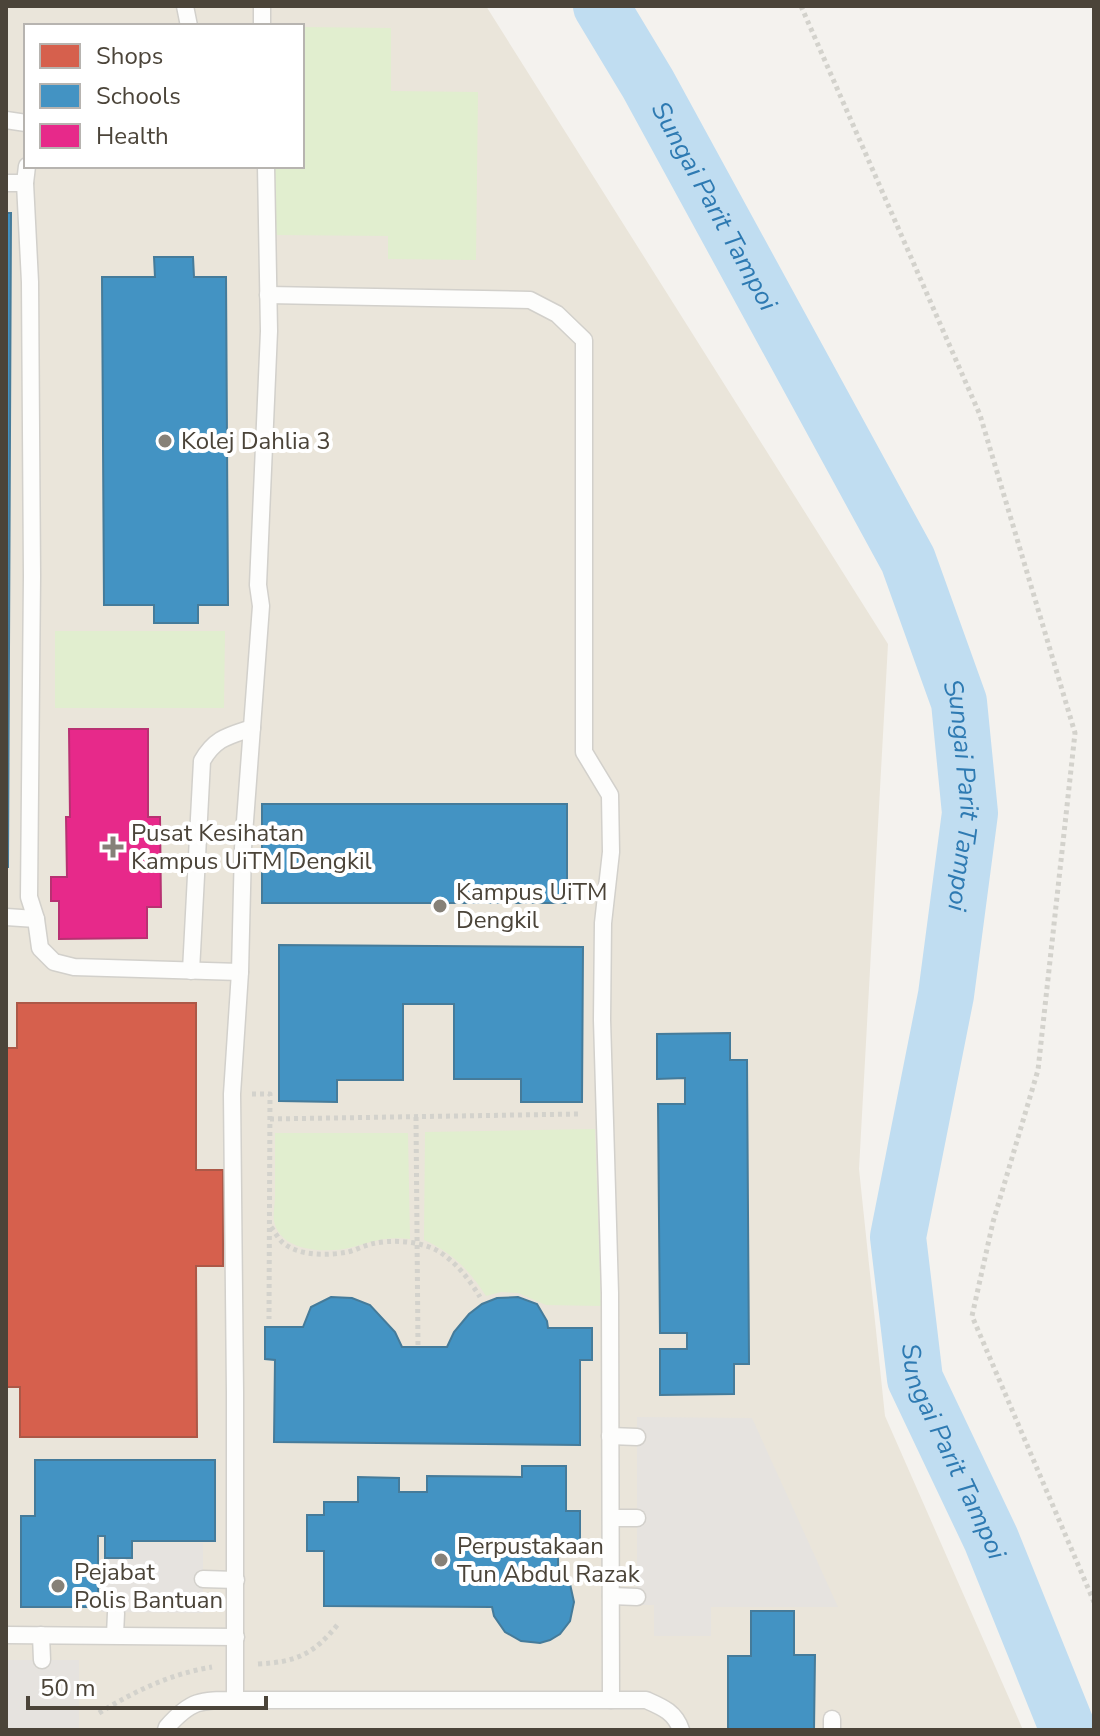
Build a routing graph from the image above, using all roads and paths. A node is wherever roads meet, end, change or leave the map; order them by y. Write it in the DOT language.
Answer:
graph roads {
  1 [pos="801,6"];
  2 [pos="266,168"];
  3 [pos="26,174"];
  4 [pos="6,183"];
  5 [pos="268,295"];
  6 [pos="252,728"];
  7 [pos="6,917"];
  8 [pos="36,919"];
  9 [pos="191,971"];
  10 [pos="240,972"];
  11 [pos="232,1094"];
  12 [pos="579,1114"];
  13 [pos="416,1117"];
  14 [pos="270,1119"];
  15 [pos="270,1225"];
  16 [pos="417,1244"];
  17 [pos="480,1297"];
  18 [pos="269,1319"];
  19 [pos="418,1347"];
  20 [pos="610,1436"];
  21 [pos="637,1437"];
  22 [pos="611,1518"];
  23 [pos="637,1518"];
  24 [pos="203,1579"];
  25 [pos="236,1580"];
  26 [pos="611,1596"];
  27 [pos="637,1597"];
  28 [pos="1094,1602"];
  29 [pos="116,1613"];
  30 [pos="6,1635"];
  31 [pos="41,1635"];
  32 [pos="115,1635"];
  33 [pos="236,1637"];
  34 [pos="42,1660"];
  35 [pos="235,1700"];
  36 [pos="611,1700"];
  37 [pos="166,1730"];
  38 [pos="681,1730"];
  1 -- 28 [label="path"];
  2 -- 5 [label="lane"];
  3 -- 4 [label="lane"];
  3 -- 8 [label="lane"];
  5 -- 6 [label="lane"];
  5 -- 20 [label="lane"];
  6 -- 9 [label="lane"];
  6 -- 10 [label="lane"];
  7 -- 8 [label="lane"];
  8 -- 9 [label="lane"];
  9 -- 10 [label="lane"];
  10 -- 11 [label="lane"];
  11 -- 14 [label="path"];
  11 -- 25 [label="lane"];
  12 -- 13 [label="path"];
  13 -- 14 [label="path"];
  13 -- 16 [label="path"];
  14 -- 15 [label="path"];
  15 -- 16 [label="path"];
  15 -- 18 [label="path"];
  16 -- 17 [label="path"];
  16 -- 19 [label="path"];
  20 -- 21 [label="lane"];
  20 -- 22 [label="lane"];
  22 -- 23 [label="lane"];
  22 -- 26 [label="lane"];
  24 -- 25 [label="lane"];
  25 -- 33 [label="lane"];
  26 -- 27 [label="lane"];
  26 -- 36 [label="lane"];
  29 -- 32 [label="lane"];
  30 -- 31 [label="lane"];
  31 -- 32 [label="lane"];
  31 -- 34 [label="lane"];
  32 -- 33 [label="lane"];
  33 -- 35 [label="lane"];
  35 -- 36 [label="lane"];
  35 -- 37 [label="lane"];
  36 -- 38 [label="lane"];
}
